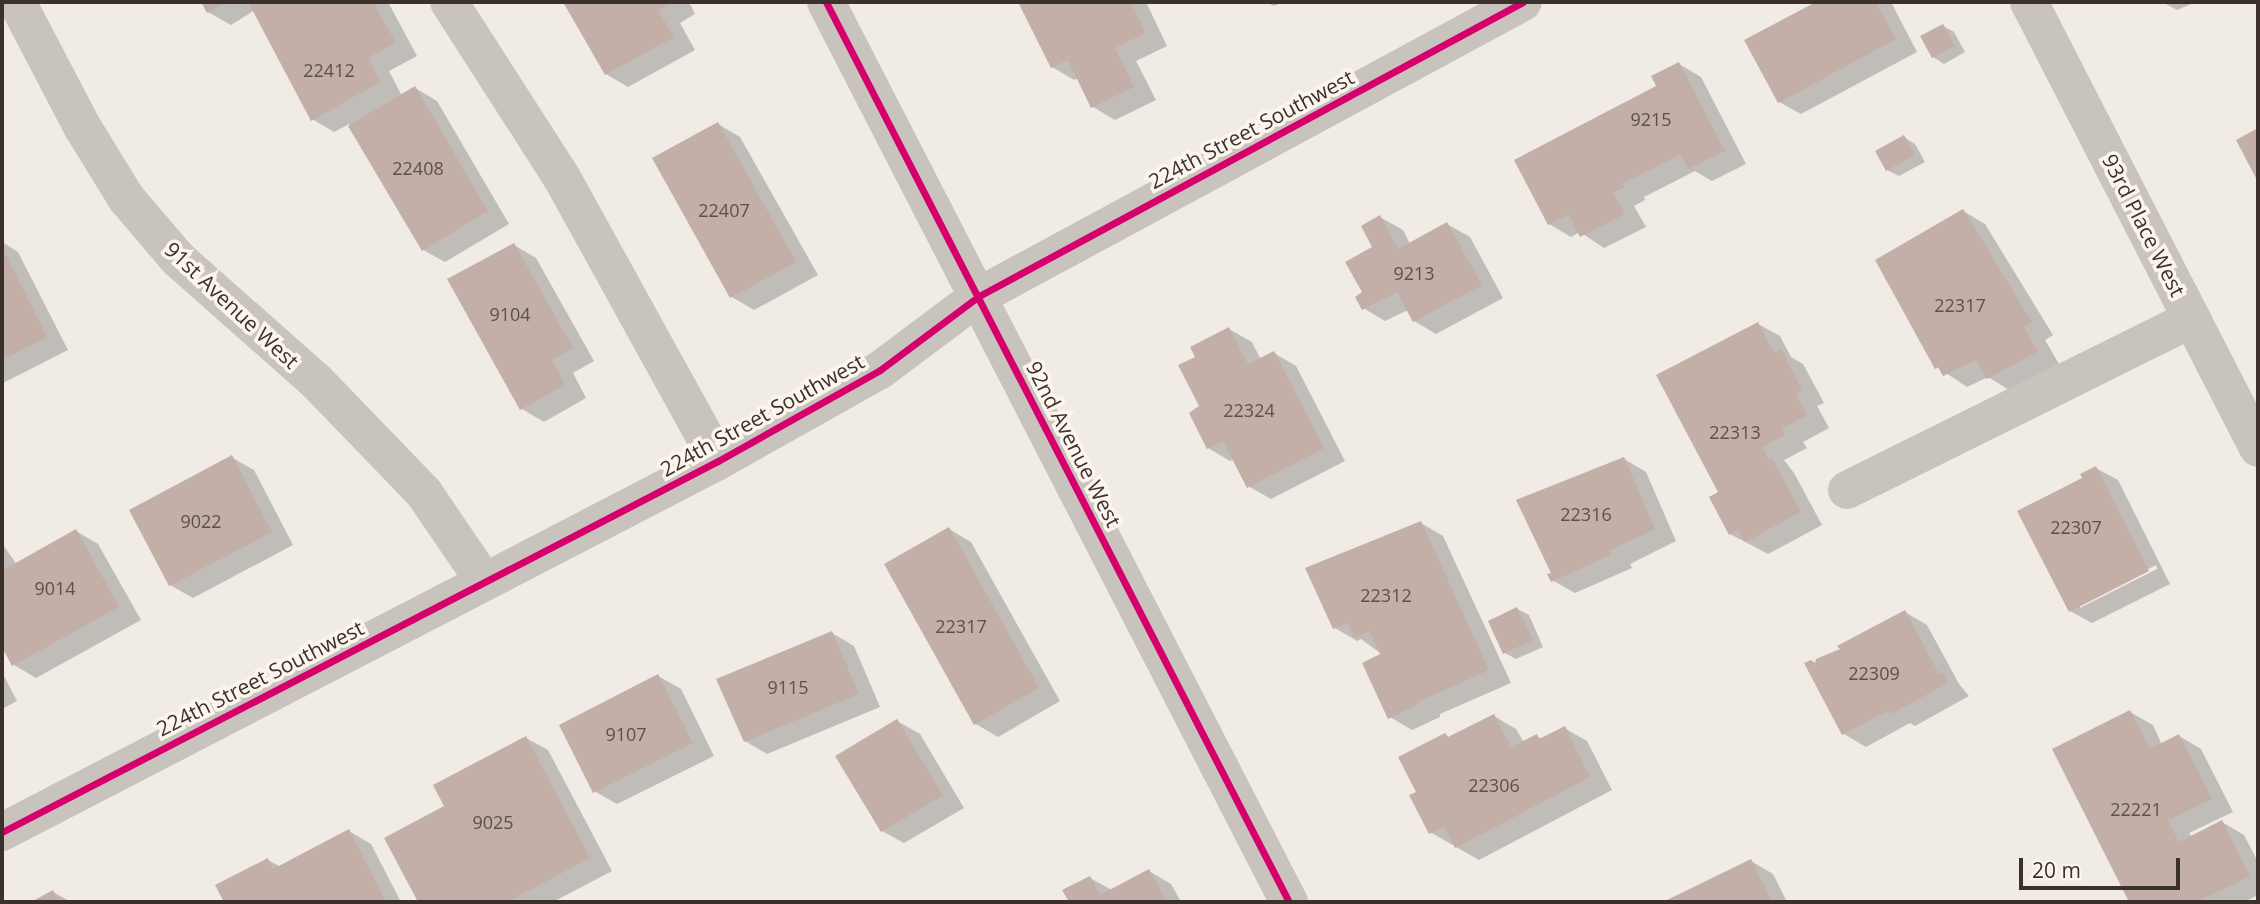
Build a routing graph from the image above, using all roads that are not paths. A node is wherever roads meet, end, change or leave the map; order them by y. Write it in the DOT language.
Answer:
graph roads {
  1 [pos="17,2"];
  2 [pos="449,2"];
  3 [pos="826,2"];
  4 [pos="1523,2"];
  5 [pos="2029,2"];
  6 [pos="979,296"];
  7 [pos="2192,319"];
  8 [pos="2258,448"];
  9 [pos="718,461"];
  10 [pos="1847,490"];
  11 [pos="484,581"];
  12 [pos="2,832"];
  13 [pos="1289,902"];
  1 -- 11 [label="street, 91st Avenue West"];
  2 -- 9 [label="street"];
  3 -- 6 [label="street, 92nd Avenue West"];
  4 -- 6 [label="street, 224th Street Southwest"];
  5 -- 7 [label="street, 93rd Place West"];
  6 -- 9 [label="street, 224th Street Southwest"];
  6 -- 13 [label="street, 92nd Avenue West"];
  7 -- 8 [label="street, 93rd Place West"];
  7 -- 10 [label="street"];
  9 -- 11 [label="street, 224th Street Southwest"];
  11 -- 12 [label="street, 224th Street Southwest"];
}
